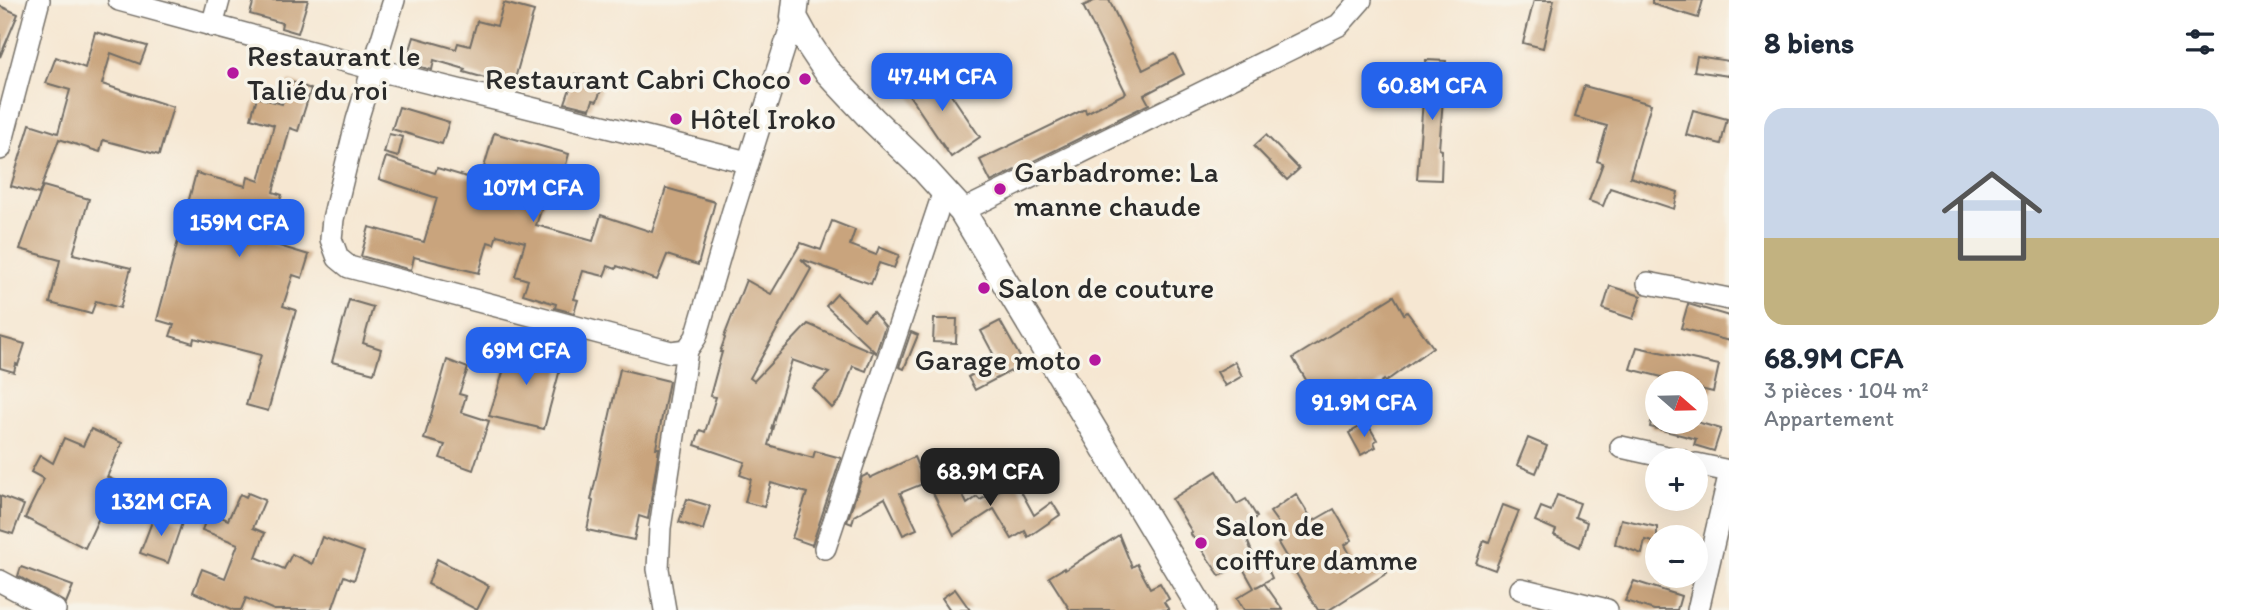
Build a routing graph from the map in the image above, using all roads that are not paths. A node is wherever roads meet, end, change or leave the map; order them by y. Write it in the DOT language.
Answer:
graph roads {
  1 [pos="38,0"];
  2 [pos="119,0"];
  3 [pos="219,0"];
  4 [pos="394,0"];
  5 [pos="1361,0"];
  6 [pos="795,8"];
  7 [pos="212,26"];
  8 [pos="374,69"];
  9 [pos="0,149"];
  10 [pos="747,162"];
  11 [pos="944,191"];
  12 [pos="961,211"];
  13 [pos="1648,283"];
  14 [pos="1729,299"];
  15 [pos="687,350"];
  16 [pos="1621,447"];
  17 [pos="1645,452"];
  18 [pos="1708,468"];
  19 [pos="1729,474"];
  20 [pos="825,548"];
  21 [pos="0,581"];
  22 [pos="1521,589"];
  23 [pos="55,610"];
  24 [pos="665,610"];
  25 [pos="1202,610"];
  26 [pos="1607,610"];
  27 [pos="1698,610"];
  1 -- 9 [label="street"];
  2 -- 7 [label="street"];
  3 -- 7 [label="street"];
  4 -- 8 [label="street"];
  5 -- 12 [label="street"];
  6 -- 10 [label="street"];
  6 -- 11 [label="street"];
  7 -- 8 [label="street"];
  8 -- 10 [label="street"];
  8 -- 15 [label="street"];
  10 -- 15 [label="street"];
  11 -- 12 [label="street"];
  11 -- 20 [label="street"];
  12 -- 25 [label="street"];
  13 -- 14 [label="street"];
  15 -- 24 [label="street"];
  16 -- 17 [label="street"];
  18 -- 19 [label="street"];
  19 -- 27 [label="street"];
  21 -- 23 [label="street"];
  22 -- 26 [label="street"];
}
